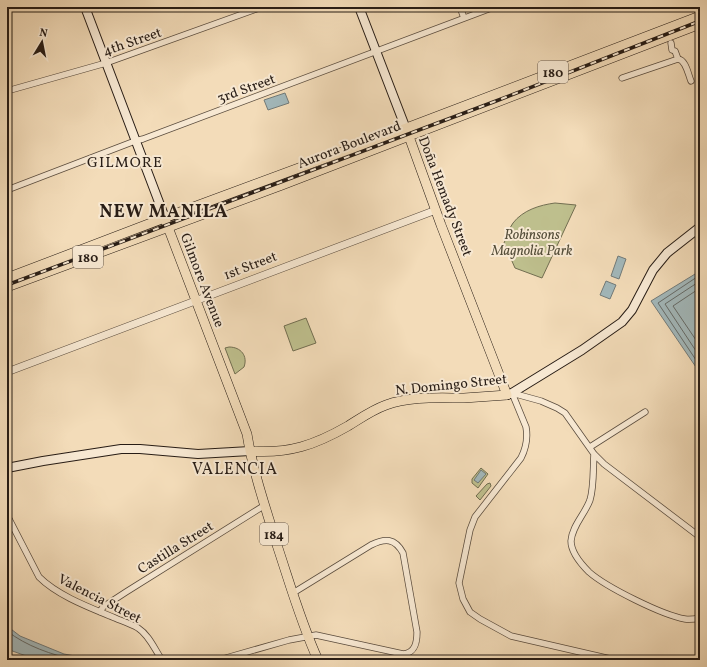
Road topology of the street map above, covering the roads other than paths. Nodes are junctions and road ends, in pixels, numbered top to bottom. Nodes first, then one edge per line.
1 (85, 7) edge
2 (262, 7) edge
3 (359, 7) edge
4 (460, 7) edge
5 (494, 7) edge
6 (700, 16) edge
7 (464, 18) junction
8 (700, 24) edge
9 (670, 40) junction
10 (376, 52) junction
11 (678, 59) junction
12 (106, 63) junction
13 (622, 78) dead end
14 (691, 81) dead end
15 (7, 91) edge
16 (407, 132) junction
17 (135, 141) junction
18 (7, 190) edge
19 (436, 210) junction
20 (167, 223) junction
21 (700, 228) edge
22 (7, 278) edge
23 (7, 287) edge
24 (196, 300) junction
25 (7, 372) edge
26 (510, 394) junction
27 (645, 412) dead end
28 (590, 447) junction
29 (250, 451) junction
30 (594, 454) junction
31 (7, 468) edge
32 (265, 505) junction
33 (7, 515) edge
34 (700, 537) edge
35 (293, 593) junction
36 (100, 612) junction
37 (700, 618) edge
38 (307, 636) junction
39 (162, 660) edge
40 (220, 660) edge
41 (318, 660) edge
42 (615, 660) edge

1 - 12 main road, Gilmore Avenue
2 - 12 street, 4th Street
3 - 10 main road, Doña Hemady Street
4 - 7 street
5 - 7 street, 3rd Street
6 - 16 main road, Aurora Boulevard / 180
7 - 10 street, 3rd Street
8 - 9 main road, Aurora Boulevard / 180
9 - 11 street
9 - 16 main road, Aurora Boulevard / 180
10 - 16 main road, Doña Hemady Street
10 - 17 street, 3rd Street
11 - 13 street
11 - 14 street
12 - 15 street, 4th Street
12 - 17 main road, Gilmore Avenue
16 - 19 main road, Doña Hemady Street
16 - 20 main road, Aurora Boulevard / 180
17 - 18 street, 3rd Street
17 - 20 main road, Gilmore Avenue
19 - 24 street, 1st Street
19 - 26 main road, Doña Hemady Street
20 - 22 main road, Aurora Boulevard / 180
20 - 23 main road, Aurora Boulevard / 180
20 - 24 main road, Gilmore Avenue / 184
21 - 26 main road, N. Domingo Street
24 - 25 street, 1st Street
24 - 29 main road, Gilmore Avenue / 184
26 - 28 street
26 - 29 main road, N. Domingo Street
26 - 42 street
27 - 28 street
28 - 30 street
29 - 31 main road, N. Domingo Street
29 - 32 main road, 184
30 - 34 street
30 - 37 street
32 - 35 main road, 184
32 - 36 street, Castilla Street
33 - 36 street, Valencia Street
35 - 38 main road, 184
35 - 38 street
36 - 39 street, Valencia Street
38 - 40 street
38 - 41 main road, 184

